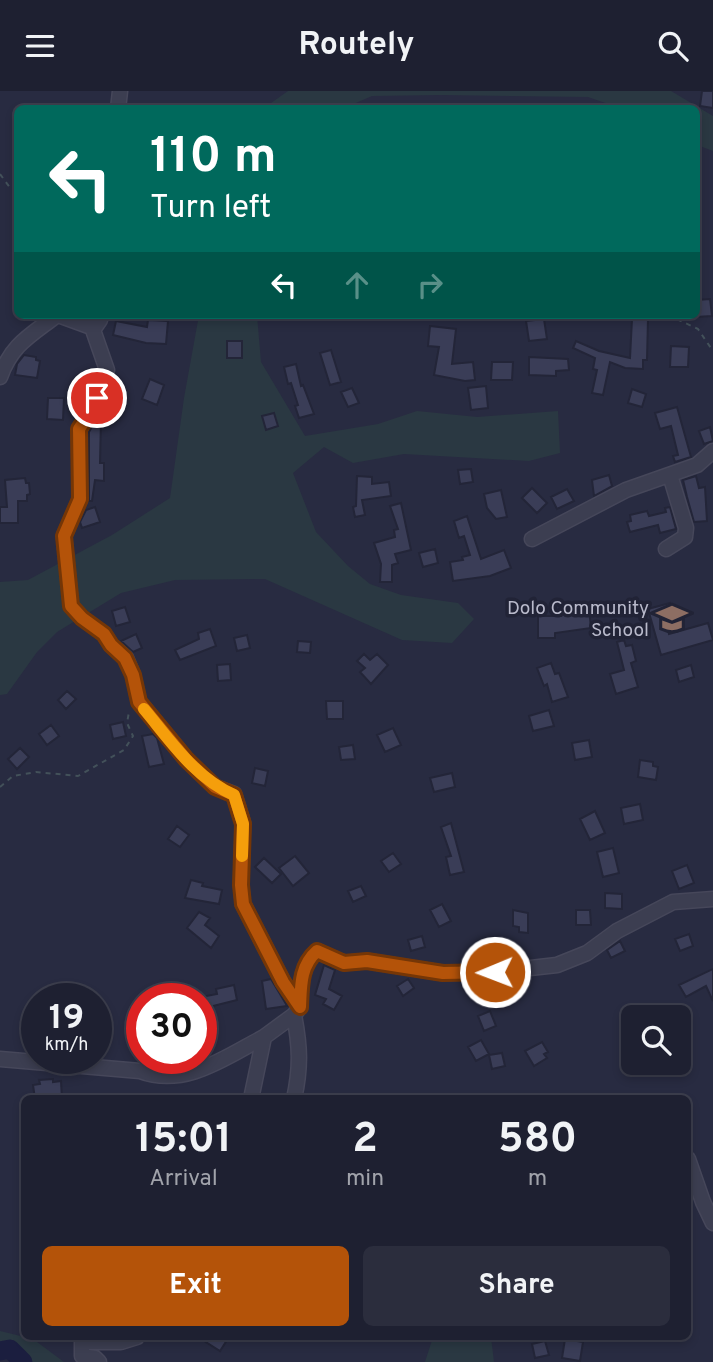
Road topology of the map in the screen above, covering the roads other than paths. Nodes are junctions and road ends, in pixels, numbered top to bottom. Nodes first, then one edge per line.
1 (52, 319) edge
2 (68, 319) edge
3 (99, 319) edge
4 (99, 319) edge
5 (0, 377) edge
6 (713, 451) edge
7 (670, 475) junction
8 (532, 539) dead end
9 (666, 549) dead end
10 (713, 899) edge
11 (297, 1011) junction
12 (264, 1037) junction
13 (0, 1059) edge
14 (252, 1095) edge
15 (296, 1095) edge
16 (691, 1168) edge
17 (713, 1223) edge
18 (127, 1340) edge
19 (99, 1362) edge

1 - 5 street
2 - 3 street
4 - 11 street
6 - 7 street
7 - 8 street
7 - 9 street
10 - 11 street
11 - 12 street
11 - 15 street
12 - 13 street
12 - 14 street
16 - 17 street
18 - 19 street

